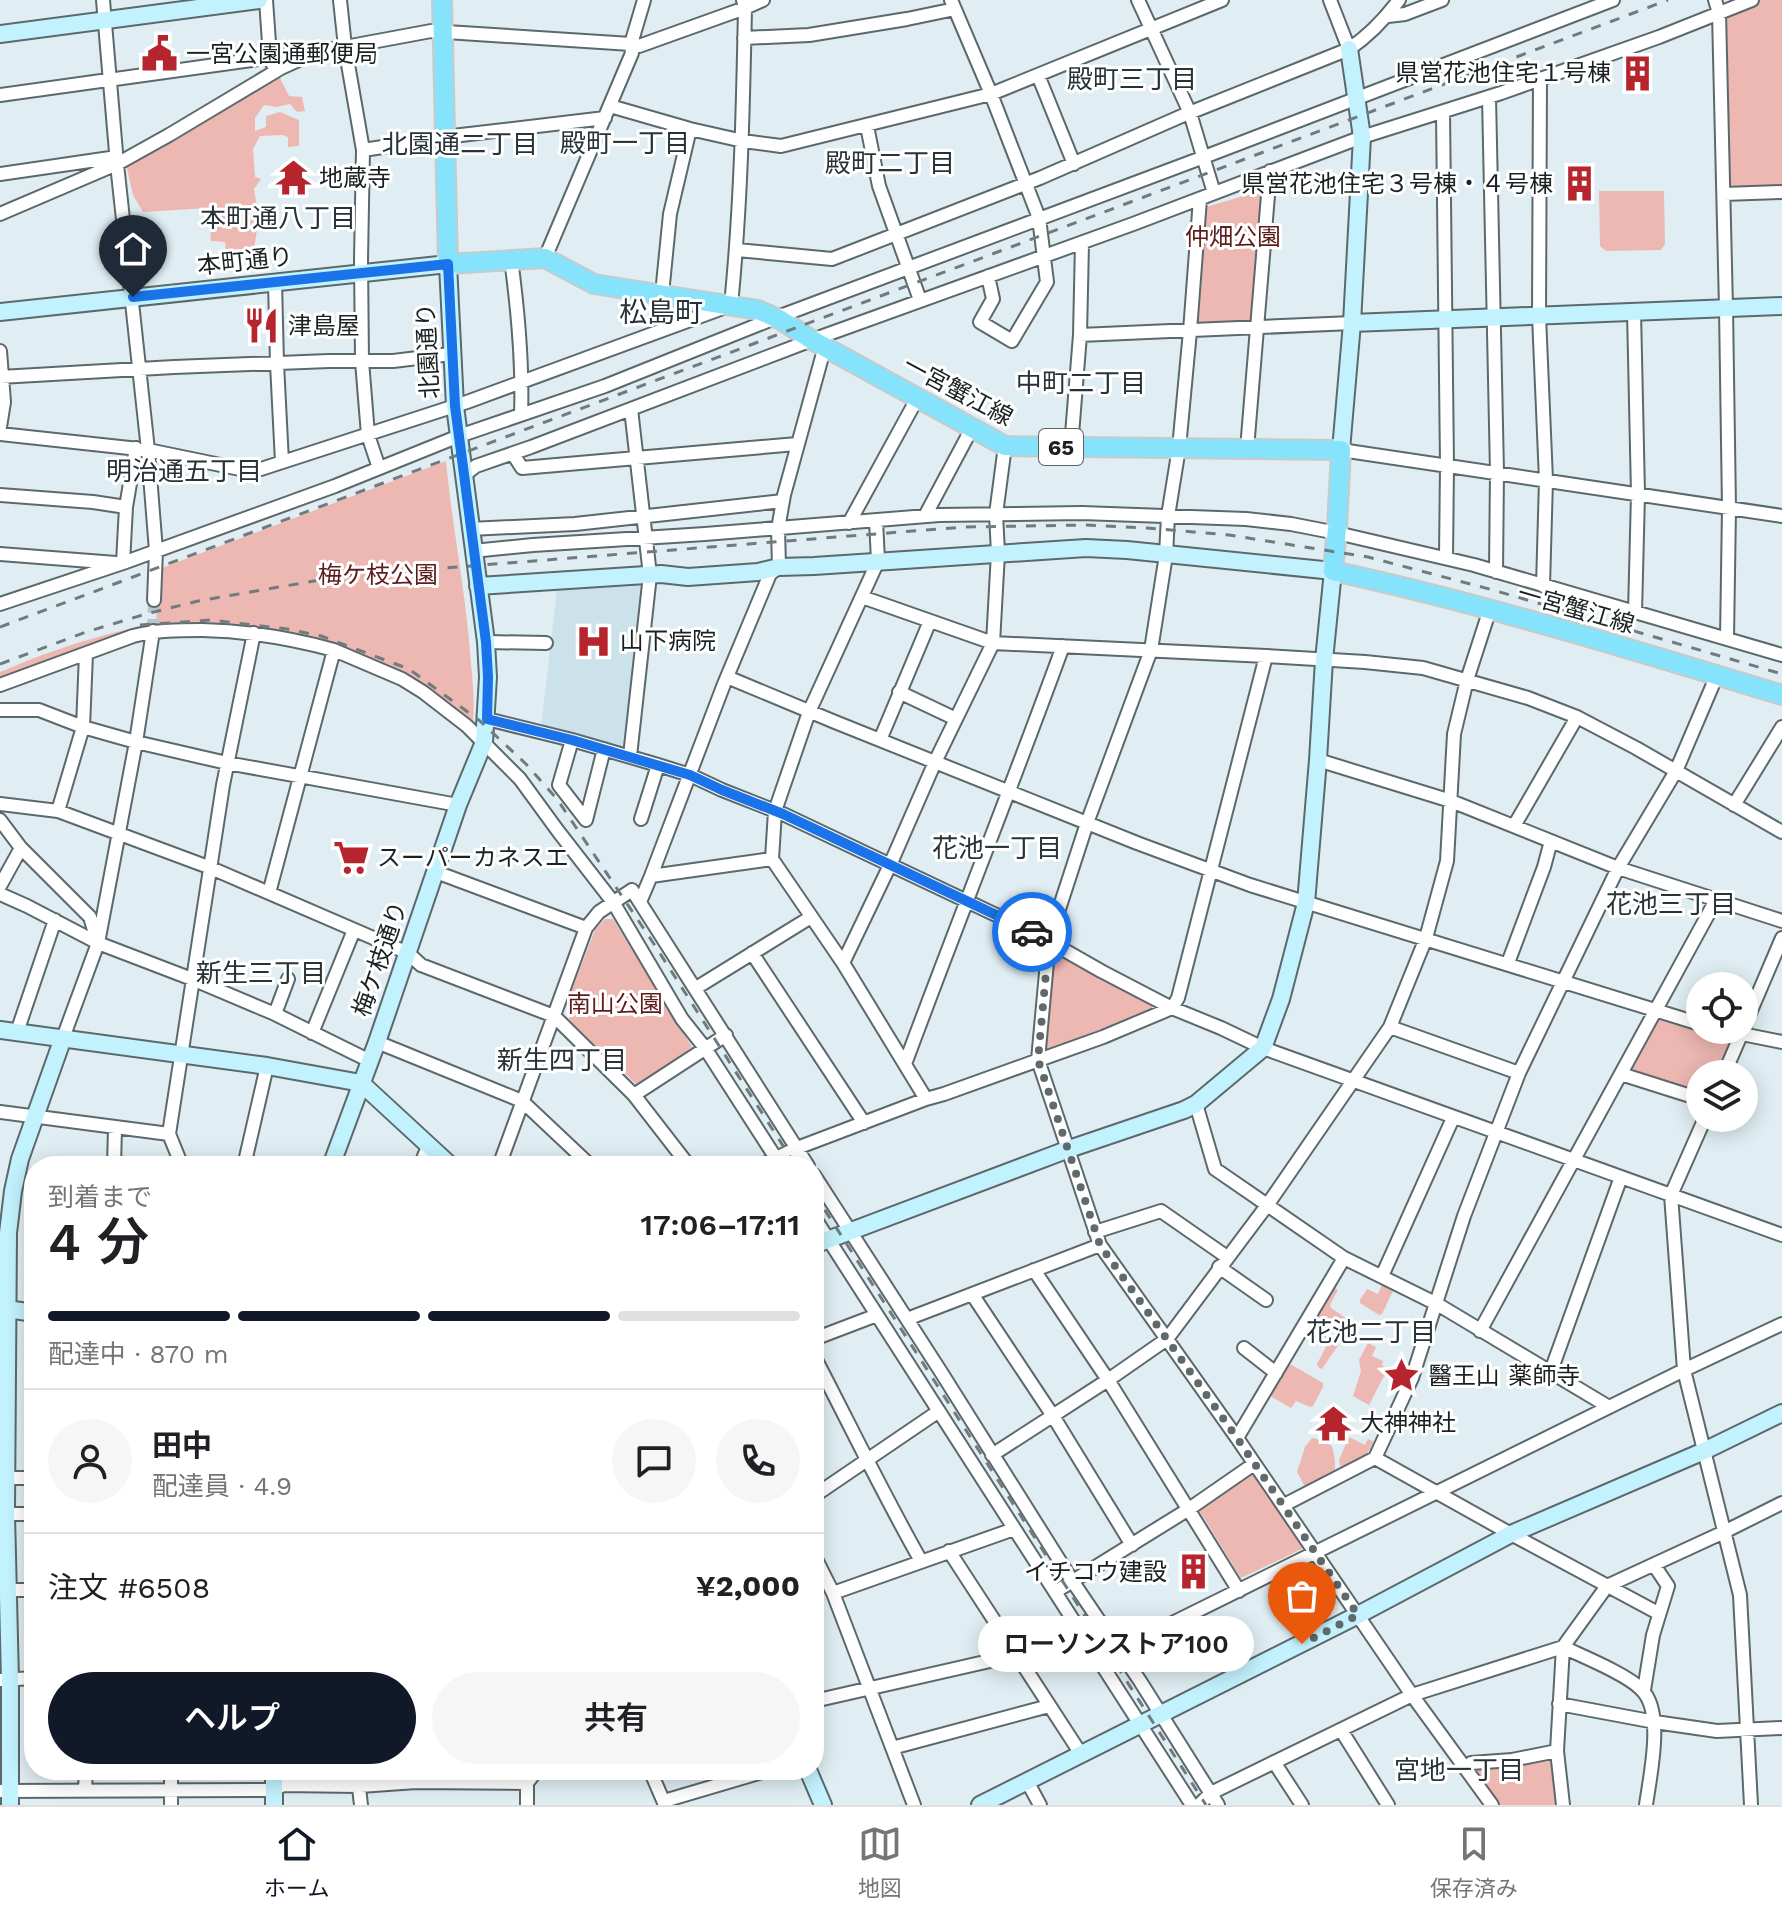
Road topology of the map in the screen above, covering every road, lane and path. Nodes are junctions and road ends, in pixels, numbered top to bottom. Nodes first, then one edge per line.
1 (103, 0) edge
2 (259, 0) edge
3 (266, 0) edge
4 (340, 0) edge
5 (442, 0) edge
6 (644, 0) edge
7 (763, 0) edge
8 (1138, 0) edge
9 (1222, 0) edge
10 (1330, 0) edge
11 (1399, 0) edge
12 (1442, 0) edge
13 (1613, 0) edge
14 (1752, 0) edge
15 (744, 4) edge
16 (953, 4) edge
17 (1717, 6) edge
18 (1388, 16) junction
19 (106, 21) junction
20 (1151, 29) junction
21 (443, 31) junction
22 (0, 34) edge
23 (744, 38) junction
24 (631, 44) junction
25 (345, 47) junction
26 (1349, 49) junction
27 (270, 57) junction
28 (276, 71) junction
29 (1038, 75) junction
30 (110, 79) junction
31 (1540, 79) junction
32 (991, 94) junction
33 (0, 95) edge
34 (1489, 97) junction
35 (1357, 98) junction
36 (608, 112) junction
37 (1443, 112) junction
38 (1190, 113) junction
39 (867, 126) junction
40 (690, 129) junction
41 (1362, 137) junction
42 (445, 138) junction
43 (743, 141) junction
44 (363, 150) junction
45 (1204, 157) junction
46 (117, 160) junction
47 (1074, 164) junction
48 (1270, 171) junction
49 (0, 174) edge
50 (1026, 184) junction
51 (1782, 192) edge
52 (1214, 193) junction
53 (1724, 194) junction
54 (1200, 199) junction
55 (0, 214) edge
56 (1039, 218) junction
57 (895, 234) junction
58 (1082, 243) junction
59 (737, 250) junction
60 (1044, 256) junction
61 (545, 258) junction
62 (511, 259) junction
63 (448, 264) junction
64 (908, 268) junction
65 (361, 272) junction
66 (988, 276) junction
67 (275, 282) junction
68 (662, 294) junction
69 (133, 297) junction
70 (920, 300) junction
71 (731, 305) junction
72 (1782, 306) edge
73 (1726, 308) junction
74 (1634, 311) junction
75 (0, 312) edge
76 (1539, 316) junction
77 (775, 318) junction
78 (1493, 318) junction
79 (1445, 319) junction
80 (1352, 323) junction
81 (1257, 327) junction
82 (1190, 331) junction
83 (1080, 335) junction
84 (818, 343) junction
85 (0, 351) edge
86 (451, 354) junction
87 (362, 361) junction
88 (277, 364) junction
89 (139, 369) junction
90 (1, 377) edge
91 (522, 381) junction
92 (918, 397) junction
93 (455, 406) junction
94 (631, 409) junction
95 (521, 414) junction
96 (0, 427) edge
97 (972, 428) junction
98 (0, 434) edge
99 (368, 435) junction
100 (459, 436) junction
101 (797, 444) junction
102 (1005, 446) junction
103 (1071, 447) junction
104 (1179, 448) junction
105 (142, 449) junction
106 (1247, 449) junction
107 (1341, 450) junction
108 (513, 454) junction
109 (636, 458) junction
110 (282, 462) junction
111 (1447, 465) junction
112 (379, 468) junction
113 (1497, 472) junction
114 (463, 476) junction
115 (1546, 480) junction
116 (1638, 494) junction
117 (0, 495) edge
118 (783, 501) junction
119 (126, 507) junction
120 (1729, 508) junction
121 (996, 514) junction
122 (643, 516) junction
123 (925, 516) junction
124 (1168, 516) junction
125 (1782, 516) edge
126 (876, 520) junction
127 (849, 523) junction
128 (470, 529) junction
129 (778, 529) junction
130 (1337, 533) junction
131 (647, 538) junction
132 (156, 551) junction
133 (473, 551) junction
134 (998, 553) junction
135 (0, 554) edge
136 (1166, 555) junction
137 (1446, 558) junction
138 (878, 561) junction
139 (122, 563) junction
140 (779, 567) junction
141 (1333, 571) junction
142 (1496, 572) junction
143 (650, 575) junction
144 (478, 586) junction
145 (1543, 586) junction
146 (862, 597) junction
147 (154, 600) tunnel mouth
148 (0, 604) edge
149 (1490, 609) junction
150 (1635, 613) junction
151 (930, 621) junction
152 (153, 631) junction
153 (254, 633) junction
154 (1727, 639) junction
155 (486, 642) junction
156 (546, 643) dead end
157 (993, 643) junction
158 (1063, 646) junction
159 (334, 650) junction
160 (1151, 650) junction
161 (86, 654) junction
162 (1782, 655) edge
163 (1266, 656) junction
164 (1324, 660) junction
165 (1717, 675) junction
166 (727, 677) junction
167 (1467, 680) junction
168 (0, 685) edge
169 (899, 692) junction
170 (1782, 695) edge
171 (0, 710) edge
172 (809, 712) junction
173 (1577, 717) junction
174 (487, 719) junction
175 (956, 719) junction
176 (83, 727) junction
177 (1782, 727) edge
178 (572, 740) junction
179 (880, 740) junction
180 (136, 742) junction
181 (484, 742) junction
182 (604, 749) junction
183 (630, 756) junction
184 (1318, 760) junction
185 (935, 762) junction
186 (227, 763) junction
187 (658, 765) junction
188 (1676, 771) junction
189 (690, 775) junction
190 (301, 776) junction
191 (1010, 792) junction
192 (1451, 801) junction
193 (0, 804) edge
194 (458, 805) junction
195 (1734, 805) junction
196 (58, 811) junction
197 (775, 811) junction
198 (641, 819) dead end
199 (0, 820) edge
200 (1087, 823) junction
201 (1514, 826) junction
202 (1782, 832) edge
203 (120, 834) junction
204 (1551, 841) junction
205 (21, 848) junction
206 (772, 859) junction
207 (890, 865) junction
208 (211, 868) junction
209 (1618, 868) junction
210 (1211, 870) junction
211 (436, 872) junction
212 (651, 876) junction
213 (0, 886) edge
214 (269, 893) junction
215 (0, 894) edge
216 (1716, 900) junction
217 (966, 901) junction
218 (613, 902) junction
219 (640, 902) junction
220 (1306, 903) junction
221 (811, 917) junction
222 (55, 920) junction
223 (1782, 921) edge
224 (586, 928) junction
225 (354, 930) junction
226 (1426, 938) junction
227 (1782, 938) edge
228 (1049, 940) junction
229 (98, 943) junction
230 (408, 953) junction
231 (752, 953) junction
232 (843, 963) junction
233 (1508, 963) junction
234 (192, 979) junction
235 (288, 979) dead end
236 (1562, 981) junction
237 (696, 988) junction
238 (1758, 994) edge
239 (1172, 1008) junction
240 (1655, 1010) junction
241 (275, 1014) junction
242 (554, 1016) junction
243 (1686, 1020) edge
244 (1390, 1027) junction
245 (0, 1030) edge
246 (17, 1032) junction
247 (312, 1033) junction
248 (726, 1035) junction
249 (1758, 1035) edge
250 (63, 1038) junction
251 (377, 1042) junction
252 (1782, 1042) edge
253 (705, 1048) junction
254 (1263, 1048) junction
255 (181, 1055) junction
256 (1038, 1060) junction
257 (370, 1061) junction
258 (905, 1064) junction
259 (267, 1066) junction
260 (1519, 1073) junction
261 (1621, 1074) junction
262 (1354, 1082) junction
263 (361, 1083) junction
264 (634, 1095) junction
265 (1686, 1095) edge
266 (926, 1099) junction
267 (522, 1101) junction
268 (1196, 1104) junction
269 (0, 1112) edge
270 (35, 1116) junction
271 (1453, 1118) junction
272 (864, 1123) junction
273 (115, 1128) junction
274 (1699, 1132) edge
275 (1497, 1133) junction
276 (169, 1134) junction
277 (429, 1144) junction
278 (797, 1148) junction
279 (1069, 1149) junction
280 (114, 1156) edge
281 (178, 1156) edge
282 (246, 1156) edge
283 (335, 1156) edge
284 (424, 1156) edge
285 (441, 1156) edge
286 (503, 1156) edge
287 (580, 1156) edge
288 (681, 1156) edge
289 (775, 1156) edge
290 (787, 1156) edge
291 (802, 1156) edge
292 (1573, 1160) junction
293 (1621, 1177) junction
294 (824, 1191) edge
295 (1671, 1195) junction
296 (1268, 1204) junction
297 (850, 1232) junction
298 (1095, 1232) junction
299 (1782, 1235) edge
300 (824, 1241) edge
301 (1100, 1245) junction
302 (824, 1246) edge
303 (1344, 1258) junction
304 (1223, 1262) junction
305 (1034, 1270) junction
306 (1382, 1276) junction
307 (972, 1294) junction
308 (1266, 1300) dead end
309 (1437, 1304) junction
310 (4, 1308) edge
311 (24, 1311) edge
312 (877, 1315) junction
313 (907, 1319) junction
314 (1782, 1324) edge
315 (1480, 1331) junction
316 (824, 1335) edge
317 (1167, 1339) junction
318 (4, 1345) edge
319 (1244, 1348) dead end
320 (1684, 1370) junction
321 (1551, 1371) junction
322 (1276, 1373) junction
323 (824, 1375) edge
324 (1108, 1380) junction
325 (1609, 1407) junction
326 (939, 1411) junction
327 (1782, 1413) edge
328 (1053, 1416) junction
329 (1237, 1438) junction
330 (1704, 1451) junction
331 (992, 1455) junction
332 (867, 1458) junction
333 (1375, 1458) junction
334 (1254, 1464) junction
335 (24, 1482) edge
336 (4, 1489) edge
337 (824, 1489) edge
338 (1437, 1493) junction
339 (1782, 1503) edge
340 (1284, 1505) junction
341 (1189, 1509) junction
342 (6, 1514) junction
343 (24, 1514) edge
344 (1014, 1529) junction
345 (1724, 1532) junction
346 (1511, 1534) junction
347 (1132, 1545) junction
348 (949, 1551) junction
349 (1316, 1552) junction
350 (921, 1561) junction
351 (1654, 1565) junction
352 (824, 1575) edge
353 (1073, 1582) junction
354 (1607, 1586) junction
355 (3, 1590) edge
356 (24, 1590) edge
357 (1239, 1591) junction
358 (1055, 1592) junction
359 (833, 1593) junction
360 (1658, 1613) junction
361 (1358, 1615) junction
362 (1086, 1639) junction
363 (1563, 1647) junction
364 (1118, 1650) junction
365 (1017, 1655) junction
366 (5, 1680) edge
367 (869, 1689) junction
368 (1644, 1690) junction
369 (1412, 1695) junction
370 (824, 1699) edge
371 (1559, 1704) junction
372 (1049, 1706) junction
373 (1161, 1715) junction
374 (1655, 1722) junction
375 (1140, 1725) junction
376 (1782, 1728) edge
377 (1341, 1730) junction
378 (1747, 1730) junction
379 (892, 1748) junction
380 (1557, 1751) junction
381 (1081, 1754) junction
382 (1274, 1762) junction
383 (1467, 1768) junction
384 (86, 1780) edge
385 (359, 1780) edge
386 (394, 1780) edge
387 (511, 1780) edge
388 (529, 1780) edge
389 (655, 1780) edge
390 (737, 1780) edge
391 (812, 1780) edge
392 (1027, 1781) junction
393 (527, 1783) junction
394 (360, 1786) junction
395 (85, 1790) junction
396 (7, 1796) edge
397 (274, 1797) edge
398 (171, 1798) edge
399 (1215, 1799) edge
400 (1489, 1801) edge
401 (665, 1803) edge
402 (361, 1805) edge
403 (527, 1805) edge
404 (823, 1805) edge
405 (914, 1805) edge
406 (980, 1805) edge
407 (1040, 1805) edge
408 (1192, 1805) edge
409 (1199, 1805) edge
410 (1302, 1805) edge
411 (1388, 1805) edge
412 (1473, 1805) edge
413 (1563, 1805) edge
414 (1646, 1805) edge
415 (1751, 1805) edge

1 - 19 street
2 - 19 street
3 - 27 street
4 - 25 street
5 - 21 main road
6 - 24 street
7 - 15 street
8 - 20 street
9 - 20 street
10 - 26 street
11 - 18 street
12 - 18 street
13 - 35 street
14 - 17 street
15 - 23 street
15 - 24 street
16 - 23 street
16 - 32 street
17 - 31 street
17 - 53 street
18 - 26 street
19 - 22 street
19 - 30 street
20 - 29 street
20 - 38 street
21 - 24 street
21 - 25 street
21 - 42 main road
23 - 43 street
24 - 36 street
25 - 27 street
25 - 28 street
25 - 44 street
26 - 35 street
26 - 38 street
27 - 28 street
27 - 30 street
28 - 46 street
29 - 32 street
29 - 47 street
30 - 33 street
30 - 46 street
31 - 34 street
31 - 76 street
32 - 39 street
32 - 50 street
34 - 37 street
34 - 78 street
35 - 41 street
35 - 45 street
36 - 40 street
36 - 42 street
36 - 61 street
37 - 41 street
37 - 79 street
38 - 45 street
38 - 47 street
39 - 43 street
39 - 57 street
40 - 43 street
40 - 68 street
41 - 48 street
41 - 80 street
42 - 44 street
42 - 63 main road
43 - 59 street
44 - 65 street
45 - 52 street
45 - 56 street
46 - 49 street
46 - 55 street
46 - 69 street
47 - 50 street
48 - 52 street
48 - 81 street
50 - 56 street
50 - 57 street
51 - 53 street
52 - 54 street
53 - 73 street
54 - 58 street
54 - 82 street
56 - 60 street
56 - 64 street
57 - 59 street
57 - 64 street
58 - 60 street
58 - 83 street
59 - 71 street
60 - 66 street
60 - 66 street
61 - 62 main road, 一宮蟹江線 / 65
61 - 68 main road, 一宮蟹江線 / 65
62 - 63 main road, 一宮蟹江線 / 65
62 - 91 street
63 - 65 street, 本町通り
63 - 86 street, 北園通り
64 - 70 street
64 - 77 street
65 - 67 street, 本町通り
65 - 87 street
66 - 70 street
67 - 69 street, 本町通り
67 - 88 street
68 - 71 main road, 一宮蟹江線 / 65
69 - 75 street, 本町通り
69 - 89 street
70 - 84 street
71 - 77 main road, 一宮蟹江線 / 65
71 - 91 street
72 - 73 street
73 - 74 street
73 - 120 street
74 - 76 street
74 - 116 street
76 - 78 street
76 - 115 street
77 - 84 main road, 一宮蟹江線 / 65
77 - 95 street
78 - 79 street
78 - 113 street
79 - 80 street
79 - 111 street
80 - 81 street
80 - 107 street
81 - 82 street
81 - 106 street
82 - 83 street
82 - 104 street
83 - 103 street
84 - 92 main road, 一宮蟹江線 / 65
84 - 94 street
84 - 101 street
85 - 90 street
86 - 87 street
86 - 93 street, 北園通り
87 - 88 street
87 - 99 street
88 - 89 street
88 - 110 street
89 - 90 street
89 - 105 street
90 - 96 street
91 - 93 street
91 - 95 street
92 - 97 main road, 一宮蟹江線 / 65
92 - 127 street
93 - 99 street
93 - 100 street, 北園通り
94 - 108 street
94 - 109 street
95 - 100 street
97 - 102 main road, 一宮蟹江線 / 65
97 - 123 street
98 - 105 street
99 - 110 street
99 - 112 street
100 - 112 street
100 - 114 street, 梅ケ枝通り
101 - 109 street
101 - 118 street
102 - 103 main road, 一宮蟹江線 / 65
102 - 121 street
103 - 104 main road, 一宮蟹江線 / 65
104 - 106 main road, 一宮蟹江線 / 65
104 - 124 street
105 - 110 street
105 - 119 street
105 - 132 street
106 - 107 main road, 一宮蟹江線 / 65
107 - 111 street
107 - 130 main road
108 - 109 street
108 - 114 street
109 - 122 street
111 - 113 street
111 - 137 street
112 - 132 street
113 - 115 street
113 - 142 street
114 - 128 street, 梅ケ枝通り
115 - 116 street
115 - 145 street
116 - 120 street
116 - 150 street
117 - 119 street
118 - 122 street
118 - 129 street
119 - 139 street
120 - 125 street
120 - 154 street
121 - 123 street
121 - 124 street
121 - 134 street
122 - 128 street
122 - 131 street
123 - 126 street
124 - 130 street
124 - 136 street
126 - 127 street
126 - 138 street
127 - 129 street
128 - 133 street, 梅ケ枝通り
129 - 131 street
129 - 140 street
130 - 137 street
130 - 141 main road
131 - 133 street
131 - 143 street
132 - 139 street
132 - 147 street
133 - 144 street, 梅ケ枝通り
134 - 136 street
134 - 138 street
134 - 157 street
135 - 139 street
136 - 141 street
136 - 160 street
137 - 142 street
138 - 140 street
138 - 146 street
139 - 148 street
140 - 143 street
140 - 166 street
141 - 149 main road, 一宮蟹江線
141 - 164 street
142 - 145 street
143 - 144 street
143 - 183 street
144 - 155 street, 梅ケ枝通り
145 - 150 street
146 - 151 street
146 - 172 street
149 - 165 main road, 一宮蟹江線
149 - 167 street
150 - 154 street
151 - 157 street
151 - 169 street
152 - 153 street
152 - 161 street
152 - 180 street
153 - 159 street
153 - 186 street
154 - 162 street
155 - 156 street
155 - 174 street, 梅ケ枝通り
157 - 158 street
157 - 175 street
158 - 160 street
158 - 191 street
159 - 181 street
159 - 190 street
160 - 163 street
160 - 200 street
161 - 168 street
161 - 176 street
163 - 164 street
163 - 210 street
164 - 167 street
164 - 184 street
165 - 170 main road, 一宮蟹江線
165 - 188 street
166 - 172 street
166 - 189 street
167 - 173 street
167 - 192 street
169 - 175 street
169 - 179 street
171 - 176 street
172 - 179 street
172 - 197 street
173 - 188 street
173 - 201 street
174 - 178 street
174 - 181 street, 梅ケ枝通り
175 - 185 street
176 - 180 street
176 - 196 street
177 - 195 street
178 - 182 street
178 - 182 street
179 - 185 street
180 - 186 street
180 - 203 street
181 - 194 street, 梅ケ枝通り
181 - 218 street
182 - 183 street
183 - 187 street
184 - 192 street
184 - 220 street
185 - 191 street
185 - 207 street
186 - 190 street
186 - 208 street
187 - 189 street
187 - 198 street
188 - 195 street
188 - 209 street
189 - 197 street
189 - 212 street
190 - 194 street
190 - 214 street
191 - 200 street
191 - 217 street
192 - 201 street
192 - 226 street
193 - 196 street
194 - 211 street, 梅ケ枝通り
195 - 202 street
196 - 203 street
197 - 206 street
197 - 207 street
199 - 205 street
200 - 210 street
200 - 228 street
201 - 204 street
203 - 208 street
203 - 229 street
204 - 209 street
204 - 233 street
205 - 213 street
205 - 229 street
206 - 212 street
206 - 221 street
207 - 217 street
207 - 232 street
208 - 214 street
208 - 234 street
209 - 216 street
209 - 236 street
210 - 220 street
210 - 239 street
211 - 224 street
211 - 230 street, 梅ケ枝通り
212 - 219 street
214 - 225 street
215 - 222 street
216 - 223 street
216 - 240 street
217 - 228 street
217 - 258 street
218 - 219 street
218 - 224 street
218 - 253 street
219 - 237 street
220 - 226 street
220 - 254 street
221 - 231 street
221 - 232 street
222 - 229 street
222 - 246 street
224 - 242 street
225 - 230 street
225 - 247 street
226 - 233 street
226 - 244 street
227 - 238 street
228 - 239 street
228 - 256 street
229 - 234 street
229 - 250 street
230 - 242 street
230 - 251 street, 梅ケ枝通り
231 - 237 street
231 - 272 street
232 - 258 street
233 - 236 street
234 - 241 street
234 - 255 street
235 - 241 street
236 - 240 street
236 - 260 street
237 - 248 street
239 - 254 street
239 - 256 street
240 - 243 street
240 - 261 street
241 - 247 street
242 - 264 street
242 - 267 street
244 - 260 street
244 - 262 street
245 - 246 street
246 - 250 street
247 - 257 street
248 - 253 street
248 - 278 street
249 - 252 street
250 - 255 street
250 - 270 street
251 - 257 street, 梅ケ枝通り
251 - 267 street
253 - 264 street
253 - 289 street
254 - 262 street
254 - 268 street
255 - 259 street
255 - 276 street
256 - 266 street
256 - 279 street
257 - 263 street, 梅ケ枝通り
258 - 266 street
259 - 263 street
259 - 282 street
260 - 275 street
261 - 265 street
261 - 292 street
262 - 271 street
262 - 296 street
263 - 277 street
263 - 283 street, 梅ケ枝通り
264 - 288 street
266 - 272 street
267 - 286 street
267 - 287 street
268 - 279 street
268 - 296 street
269 - 270 street
270 - 273 street
270 - 310 street
271 - 275 street
271 - 306 street
272 - 278 street
273 - 276 street
273 - 280 street
274 - 295 street
275 - 292 street
275 - 309 street
276 - 281 street
277 - 284 street
277 - 285 street
278 - 290 street
278 - 291 street
279 - 297 street
279 - 298 street
292 - 293 street
292 - 315 street
293 - 295 street
293 - 321 street
294 - 297 street
295 - 299 street
295 - 320 street
296 - 303 street
296 - 304 street
297 - 300 street
297 - 313 street
298 - 301 street
298 - 304 street
301 - 305 street
301 - 317 street
302 - 312 street
303 - 306 street
303 - 322 street
304 - 308 street
304 - 317 street
305 - 307 street
305 - 324 street
306 - 309 street
307 - 313 street
307 - 328 street
309 - 315 street
309 - 333 street
310 - 311 street
310 - 318 street
312 - 316 street
312 - 326 street
313 - 331 street
314 - 320 street
315 - 321 street
317 - 324 street
317 - 329 street
318 - 336 street
319 - 322 street
320 - 325 street
320 - 330 street
321 - 325 street
322 - 329 street
323 - 332 street
324 - 328 street
324 - 341 street
325 - 338 street
326 - 332 street
326 - 344 street
327 - 330 street
328 - 331 street
328 - 347 street
329 - 334 street
330 - 345 street
330 - 346 street
331 - 353 street
332 - 337 street
332 - 350 street
333 - 338 street
333 - 340 street
334 - 340 street
334 - 341 street
335 - 336 street
336 - 342 street
338 - 346 street
338 - 349 street
339 - 345 street
340 - 349 street
341 - 347 street
341 - 357 street
342 - 343 street
342 - 355 street
344 - 348 street
344 - 358 street
345 - 351 street
345 - 378 street
346 - 354 street
346 - 361 street
347 - 353 street
348 - 350 street
348 - 365 street
349 - 357 street
349 - 361 street
350 - 359 street
351 - 354 street
351 - 360 street
352 - 359 street
353 - 358 street
353 - 364 street
354 - 360 street
354 - 363 street
355 - 356 street
355 - 366 street
357 - 364 street
358 - 362 street
359 - 367 street
360 - 368 street
361 - 369 street
361 - 373 street
362 - 365 street
362 - 375 street
363 - 368 street
363 - 369 street
363 - 371 street
364 - 373 street
365 - 367 street
365 - 372 street
366 - 396 street
367 - 370 street
367 - 379 street
368 - 374 street
369 - 377 street
369 - 383 street
371 - 374 street
371 - 380 street
372 - 379 street
372 - 381 street
373 - 375 street
373 - 399 street
374 - 378 street
374 - 414 street
375 - 381 street
375 - 408 street
376 - 378 street
377 - 382 street
377 - 411 street
378 - 415 street
379 - 405 street
380 - 383 street
380 - 413 street
381 - 392 street
382 - 399 street
382 - 410 street
383 - 400 street
384 - 395 street
385 - 394 street
386 - 394 street
387 - 393 street
388 - 393 street
389 - 401 street
390 - 401 street
391 - 404 street
392 - 406 street
392 - 407 street
393 - 403 street
394 - 397 street
394 - 402 street
395 - 396 street
395 - 398 street
397 - 398 street
399 - 409 street
400 - 412 street

